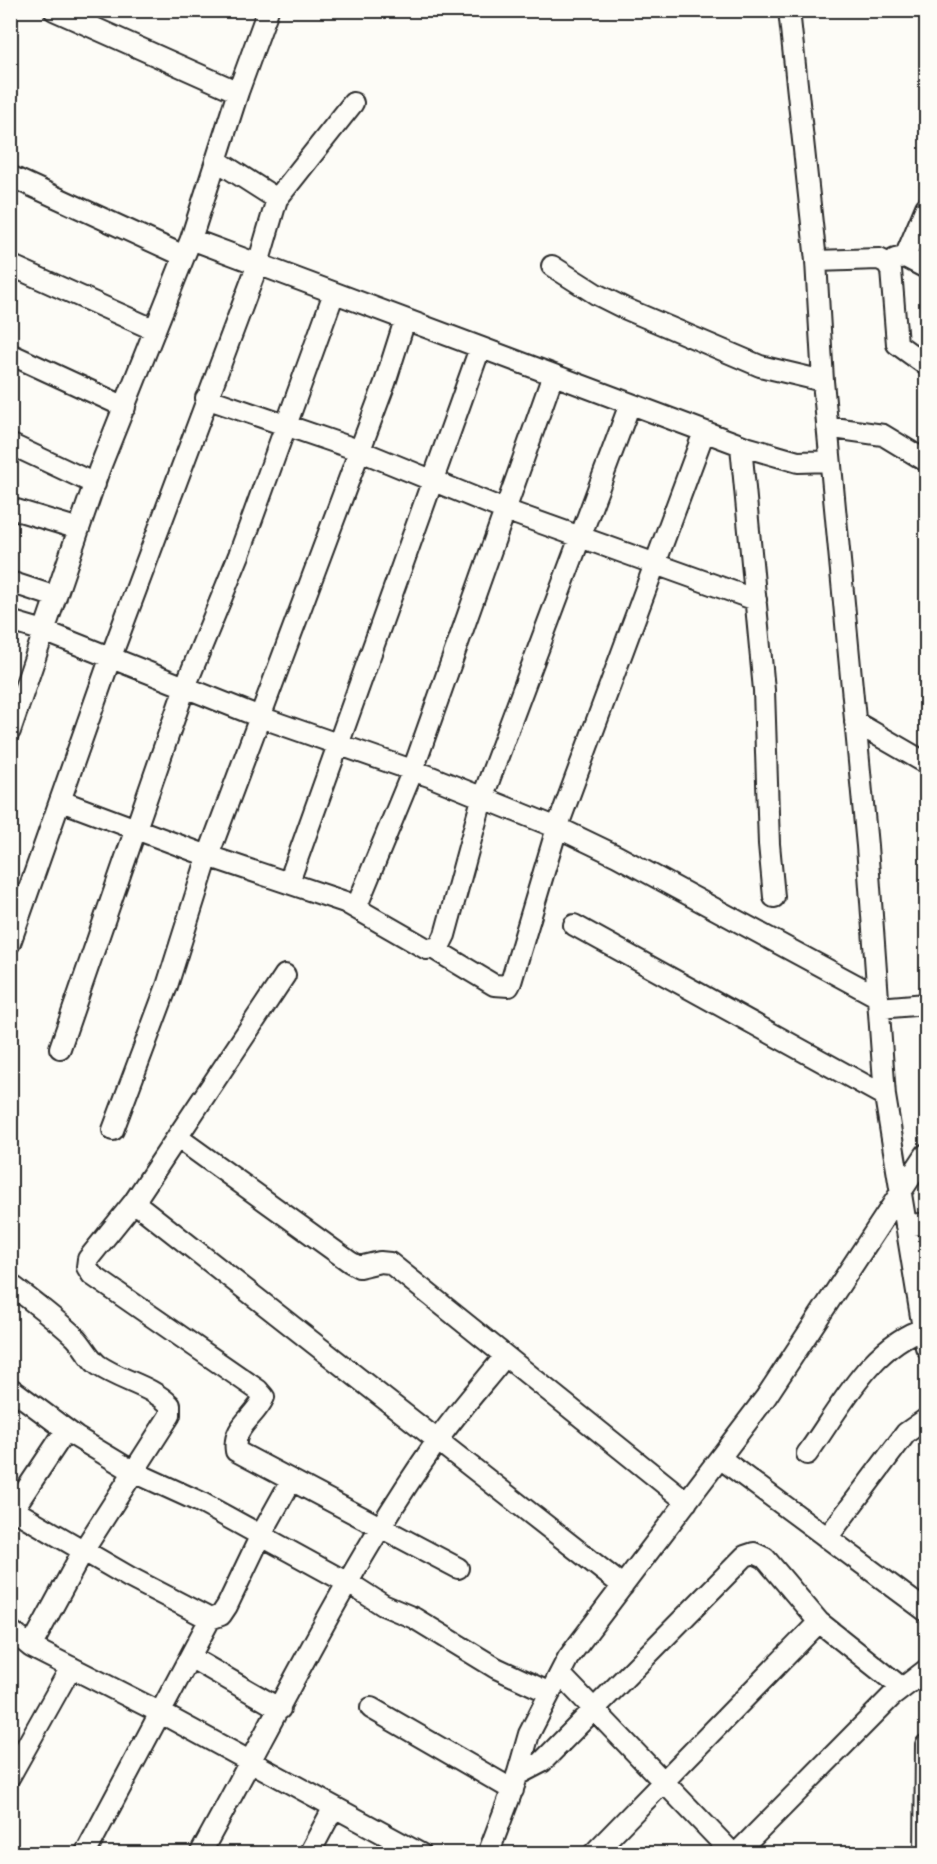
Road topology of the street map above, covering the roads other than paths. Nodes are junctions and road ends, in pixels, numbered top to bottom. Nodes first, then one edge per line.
1 (54, 10) edge
2 (789, 10) edge
3 (260, 13) edge
4 (238, 92) junction
5 (353, 103) dead end
6 (216, 160) junction
7 (10, 176) edge
8 (277, 199) junction
9 (927, 207) edge
10 (188, 248) junction
11 (896, 260) junction
12 (816, 261) junction
13 (258, 264) junction
14 (10, 265) edge
15 (552, 266) dead end
16 (927, 268) edge
17 (334, 293) junction
18 (405, 320) junction
19 (155, 330) junction
20 (480, 348) junction
21 (10, 354) edge
22 (927, 365) edge
23 (553, 375) junction
24 (823, 381) junction
25 (206, 398) junction
26 (630, 404) junction
27 (124, 406) junction
28 (285, 427) junction
29 (827, 427) junction
30 (704, 432) junction
31 (10, 444) edge
32 (741, 446) junction
33 (358, 450) junction
34 (830, 461) junction
35 (927, 461) edge
36 (432, 481) junction
37 (95, 484) junction
38 (10, 508) edge
39 (504, 510) junction
40 (79, 529) junction
41 (581, 537) junction
42 (656, 563) junction
43 (10, 582) edge
44 (56, 597) junction
45 (756, 600) junction
46 (10, 621) edge
47 (44, 631) junction
48 (110, 659) junction
49 (185, 687) junction
50 (14, 706) edge
51 (260, 717) junction
52 (855, 722) junction
53 (10, 731) edge
54 (338, 742) junction
55 (927, 763) edge
56 (413, 770) junction
57 (482, 799) junction
58 (61, 801) junction
59 (135, 827) junction
60 (557, 828) junction
61 (208, 856) junction
62 (289, 882) junction
63 (774, 897) dead end
64 (356, 908) junction
65 (574, 925) dead end
66 (10, 943) edge
67 (434, 949) junction
68 (285, 975) dead end
69 (879, 1003) junction
70 (927, 1004) edge
71 (60, 1048) dead end
72 (885, 1096) junction
73 (113, 1130) dead end
74 (177, 1137) junction
75 (927, 1154) edge
76 (900, 1192) junction
77 (134, 1202) junction
78 (927, 1223) edge
79 (906, 1226) junction
80 (10, 1284) edge
81 (926, 1335) edge
82 (505, 1356) junction
83 (10, 1388) edge
84 (927, 1419) edge
85 (66, 1430) junction
86 (438, 1440) junction
87 (807, 1454) dead end
88 (720, 1458) junction
89 (134, 1472) junction
90 (291, 1481) junction
91 (687, 1502) junction
92 (12, 1511) edge
93 (382, 1528) junction
94 (261, 1535) junction
95 (827, 1538) junction
96 (83, 1551) junction
97 (458, 1568) dead end
98 (348, 1583) junction
99 (623, 1586) junction
100 (927, 1611) edge
101 (210, 1619) junction
102 (819, 1622) junction
103 (10, 1630) edge
104 (31, 1647) junction
105 (190, 1657) junction
106 (71, 1667) junction
107 (927, 1670) edge
108 (561, 1675) junction
109 (902, 1688) junction
110 (550, 1693) junction
111 (371, 1708) dead end
112 (279, 1709) junction
113 (594, 1709) junction
114 (161, 1713) junction
115 (927, 1745) edge
116 (251, 1761) junction
117 (10, 1776) edge
118 (662, 1780) junction
119 (515, 1782) junction
120 (334, 1806) junction
121 (85, 1854) edge
122 (200, 1854) edge
123 (309, 1854) edge
124 (421, 1854) edge
125 (488, 1854) edge
126 (593, 1854) edge
127 (734, 1854) edge
128 (925, 1854) edge

1 - 4 street
2 - 12 street
3 - 4 street
4 - 6 street
5 - 8 street
6 - 8 street
6 - 10 street
7 - 10 street
8 - 13 street
9 - 11 street
10 - 13 street
10 - 19 street
11 - 12 street
11 - 16 street
11 - 22 street
12 - 24 street
13 - 17 street
13 - 25 street
14 - 19 street
15 - 24 street
17 - 18 street
17 - 28 street
18 - 20 street
18 - 33 street
19 - 27 street
20 - 23 street
20 - 36 street
21 - 27 street
23 - 26 street
23 - 39 street
24 - 29 street
25 - 28 street
25 - 48 street
26 - 30 street
26 - 41 street
27 - 37 street
28 - 33 street
28 - 49 street
29 - 34 street
29 - 35 street
30 - 32 street
30 - 42 street
31 - 37 street
32 - 34 street
32 - 45 street
33 - 36 street
33 - 51 street
34 - 52 street
36 - 39 street
36 - 54 street
37 - 40 street
38 - 40 street
39 - 41 street
39 - 56 street
40 - 44 street
41 - 42 street
41 - 57 street
42 - 45 street
42 - 60 street
43 - 44 street
44 - 47 street
45 - 63 street
46 - 47 street
47 - 48 street
47 - 50 street
48 - 49 street
48 - 58 street
49 - 51 street
49 - 59 street
50 - 53 street
51 - 54 street
51 - 61 street
52 - 55 street
52 - 69 street
54 - 56 street
54 - 62 street
56 - 57 street
56 - 64 street
57 - 60 street
57 - 67 street
58 - 59 street
58 - 66 street
59 - 61 street
59 - 71 street
60 - 67 street
60 - 69 street
61 - 62 street
61 - 73 street
62 - 64 street
64 - 67 street
65 - 72 street
68 - 74 street
69 - 70 street
69 - 72 street
72 - 76 street
74 - 77 street
74 - 82 street
75 - 76 street
76 - 79 street
76 - 88 street
77 - 86 street
77 - 90 street
78 - 79 street
79 - 81 street
80 - 89 street
81 - 87 street
82 - 86 street
82 - 91 street
83 - 85 street
84 - 95 street
85 - 89 street
85 - 92 street
86 - 93 street
86 - 99 street
88 - 91 street
88 - 95 street
89 - 94 street
89 - 96 street
90 - 93 street
90 - 94 street
91 - 99 street
92 - 96 street
93 - 97 street
93 - 98 street
94 - 98 street
94 - 101 street
95 - 100 street
96 - 101 street
96 - 104 street
98 - 110 street
98 - 112 street
99 - 108 street
101 - 105 street
102 - 109 street
102 - 113 street
102 - 118 street
103 - 104 street
104 - 106 street
105 - 112 street
105 - 114 street
106 - 114 street
106 - 117 street
107 - 109 street
108 - 110 street
108 - 113 street
109 - 127 street
110 - 119 street
111 - 119 street
112 - 116 street
113 - 118 street
113 - 119 street
114 - 116 street
114 - 121 street
115 - 128 street
116 - 120 street
116 - 122 street
118 - 126 street
118 - 127 street
119 - 125 street
120 - 123 street
120 - 124 street

